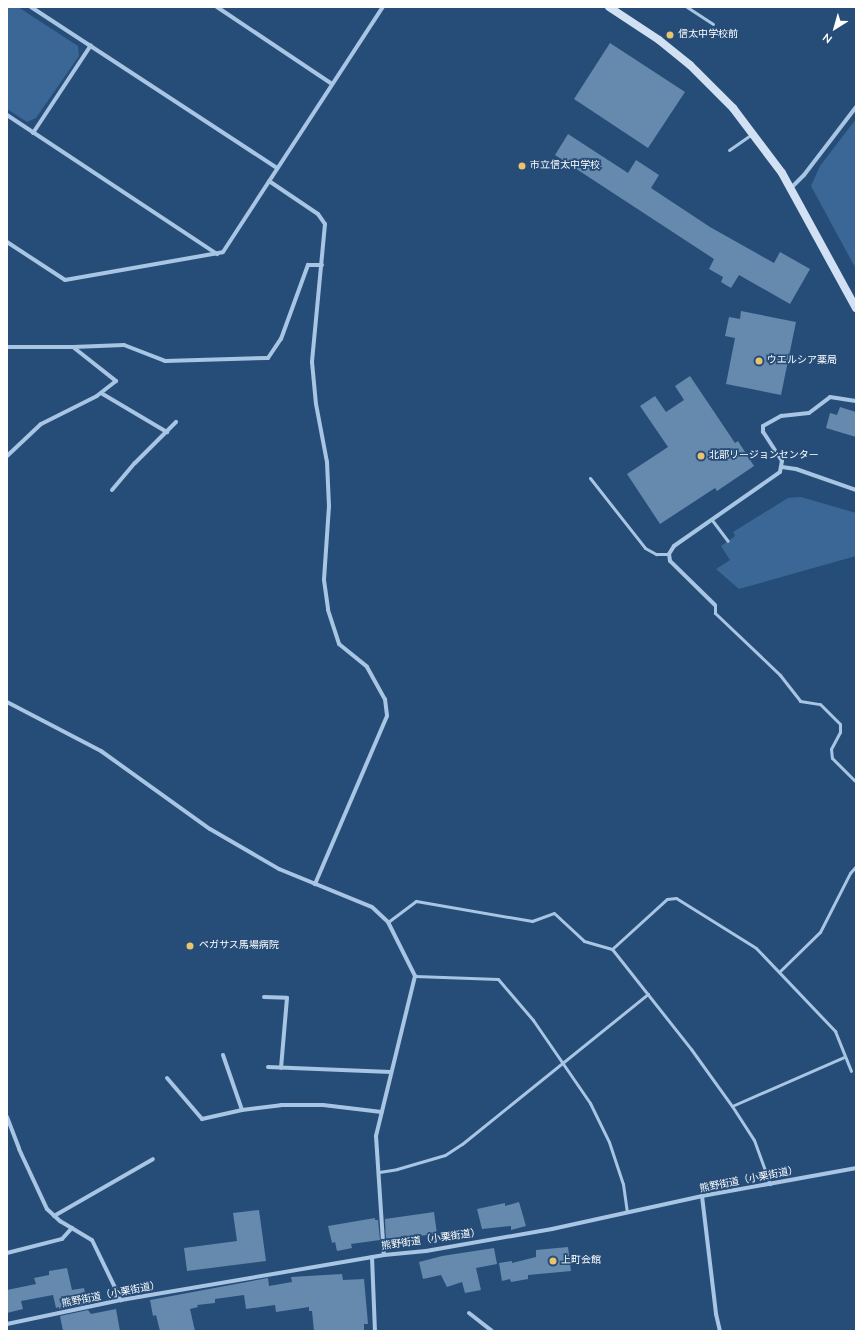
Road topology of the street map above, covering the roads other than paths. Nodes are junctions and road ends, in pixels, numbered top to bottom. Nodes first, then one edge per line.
1 (31, 7) edge
2 (217, 7) edge
3 (383, 7) edge
4 (609, 7) edge
5 (687, 7) edge
6 (713, 24) dead end
7 (91, 45) junction
8 (332, 84) junction
9 (856, 107) edge
10 (7, 115) edge
11 (753, 132) junction
12 (33, 133) junction
13 (729, 150) dead end
14 (277, 168) junction
15 (269, 181) junction
16 (791, 188) junction
17 (7, 242) edge
18 (218, 254) junction
19 (322, 264) junction
20 (856, 308) edge
21 (7, 347) edge
22 (73, 348) junction
23 (101, 393) junction
24 (856, 401) edge
25 (176, 422) dead end
26 (167, 432) junction
27 (7, 456) edge
28 (782, 467) junction
29 (590, 478) dead end
30 (112, 490) dead end
31 (856, 490) edge
32 (712, 520) junction
33 (728, 541) dead end
34 (669, 554) junction
35 (715, 606) joint
36 (7, 702) edge
37 (856, 782) edge
38 (856, 866) edge
39 (315, 884) junction
40 (388, 922) junction
41 (612, 949) junction
42 (779, 972) junction
43 (416, 976) junction
44 (648, 994) junction
45 (264, 997) dead end
46 (223, 1055) dead end
47 (844, 1057) junction
48 (563, 1062) junction
49 (268, 1067) dead end
50 (281, 1068) junction
51 (851, 1071) dead end
52 (391, 1072) junction
53 (167, 1078) dead end
54 (732, 1106) junction
55 (242, 1110) junction
56 (382, 1112) junction
57 (7, 1117) edge
58 (153, 1159) dead end
59 (856, 1168) edge
60 (379, 1172) junction
61 (770, 1184) junction
62 (702, 1196) junction
63 (627, 1212) junction
64 (54, 1216) junction
65 (72, 1228) junction
66 (7, 1253) edge
67 (384, 1255) junction
68 (372, 1257) junction
69 (121, 1300) junction
70 (469, 1313) dead end
71 (7, 1324) edge
72 (375, 1331) edge
73 (492, 1331) edge
74 (720, 1331) edge

1 - 7 street
2 - 8 street
3 - 8 street
4 - 11 street
5 - 6 lane
7 - 12 street
7 - 14 street
8 - 14 street
9 - 16 street
10 - 12 street
11 - 13 lane
11 - 16 street
12 - 18 street
14 - 15 street
15 - 18 street
15 - 19 street
16 - 20 street
17 - 18 street
19 - 22 street
19 - 39 street
21 - 22 street
22 - 23 street
23 - 26 street
23 - 27 street
24 - 28 street
25 - 26 street
26 - 30 street
28 - 31 street
28 - 32 street
29 - 34 lane
32 - 33 lane
32 - 34 street
34 - 35 street
35 - 37 lane
36 - 39 street
38 - 42 lane
39 - 40 street
40 - 41 lane
40 - 43 street
41 - 42 lane
41 - 44 lane
42 - 47 lane
43 - 48 lane
43 - 52 street
44 - 48 lane
44 - 54 lane
45 - 50 street
46 - 55 street
47 - 51 lane
47 - 54 lane
48 - 60 lane
48 - 63 lane
49 - 50 street
50 - 52 street
52 - 56 street
53 - 55 street
54 - 61 lane
55 - 56 street
56 - 60 street
57 - 64 street
58 - 64 street
59 - 61 street, 熊野街道（小栗街道）
60 - 67 street
61 - 62 street, 熊野街道（小栗街道）
62 - 63 street, 熊野街道（小栗街道）
62 - 74 street
63 - 67 street, 熊野街道（小栗街道）
64 - 65 street
65 - 66 street
65 - 69 street
67 - 68 street, 熊野街道（小栗街道）
68 - 69 street, 熊野街道（小栗街道）
68 - 72 street
69 - 71 street, 熊野街道（小栗街道）
70 - 73 street

